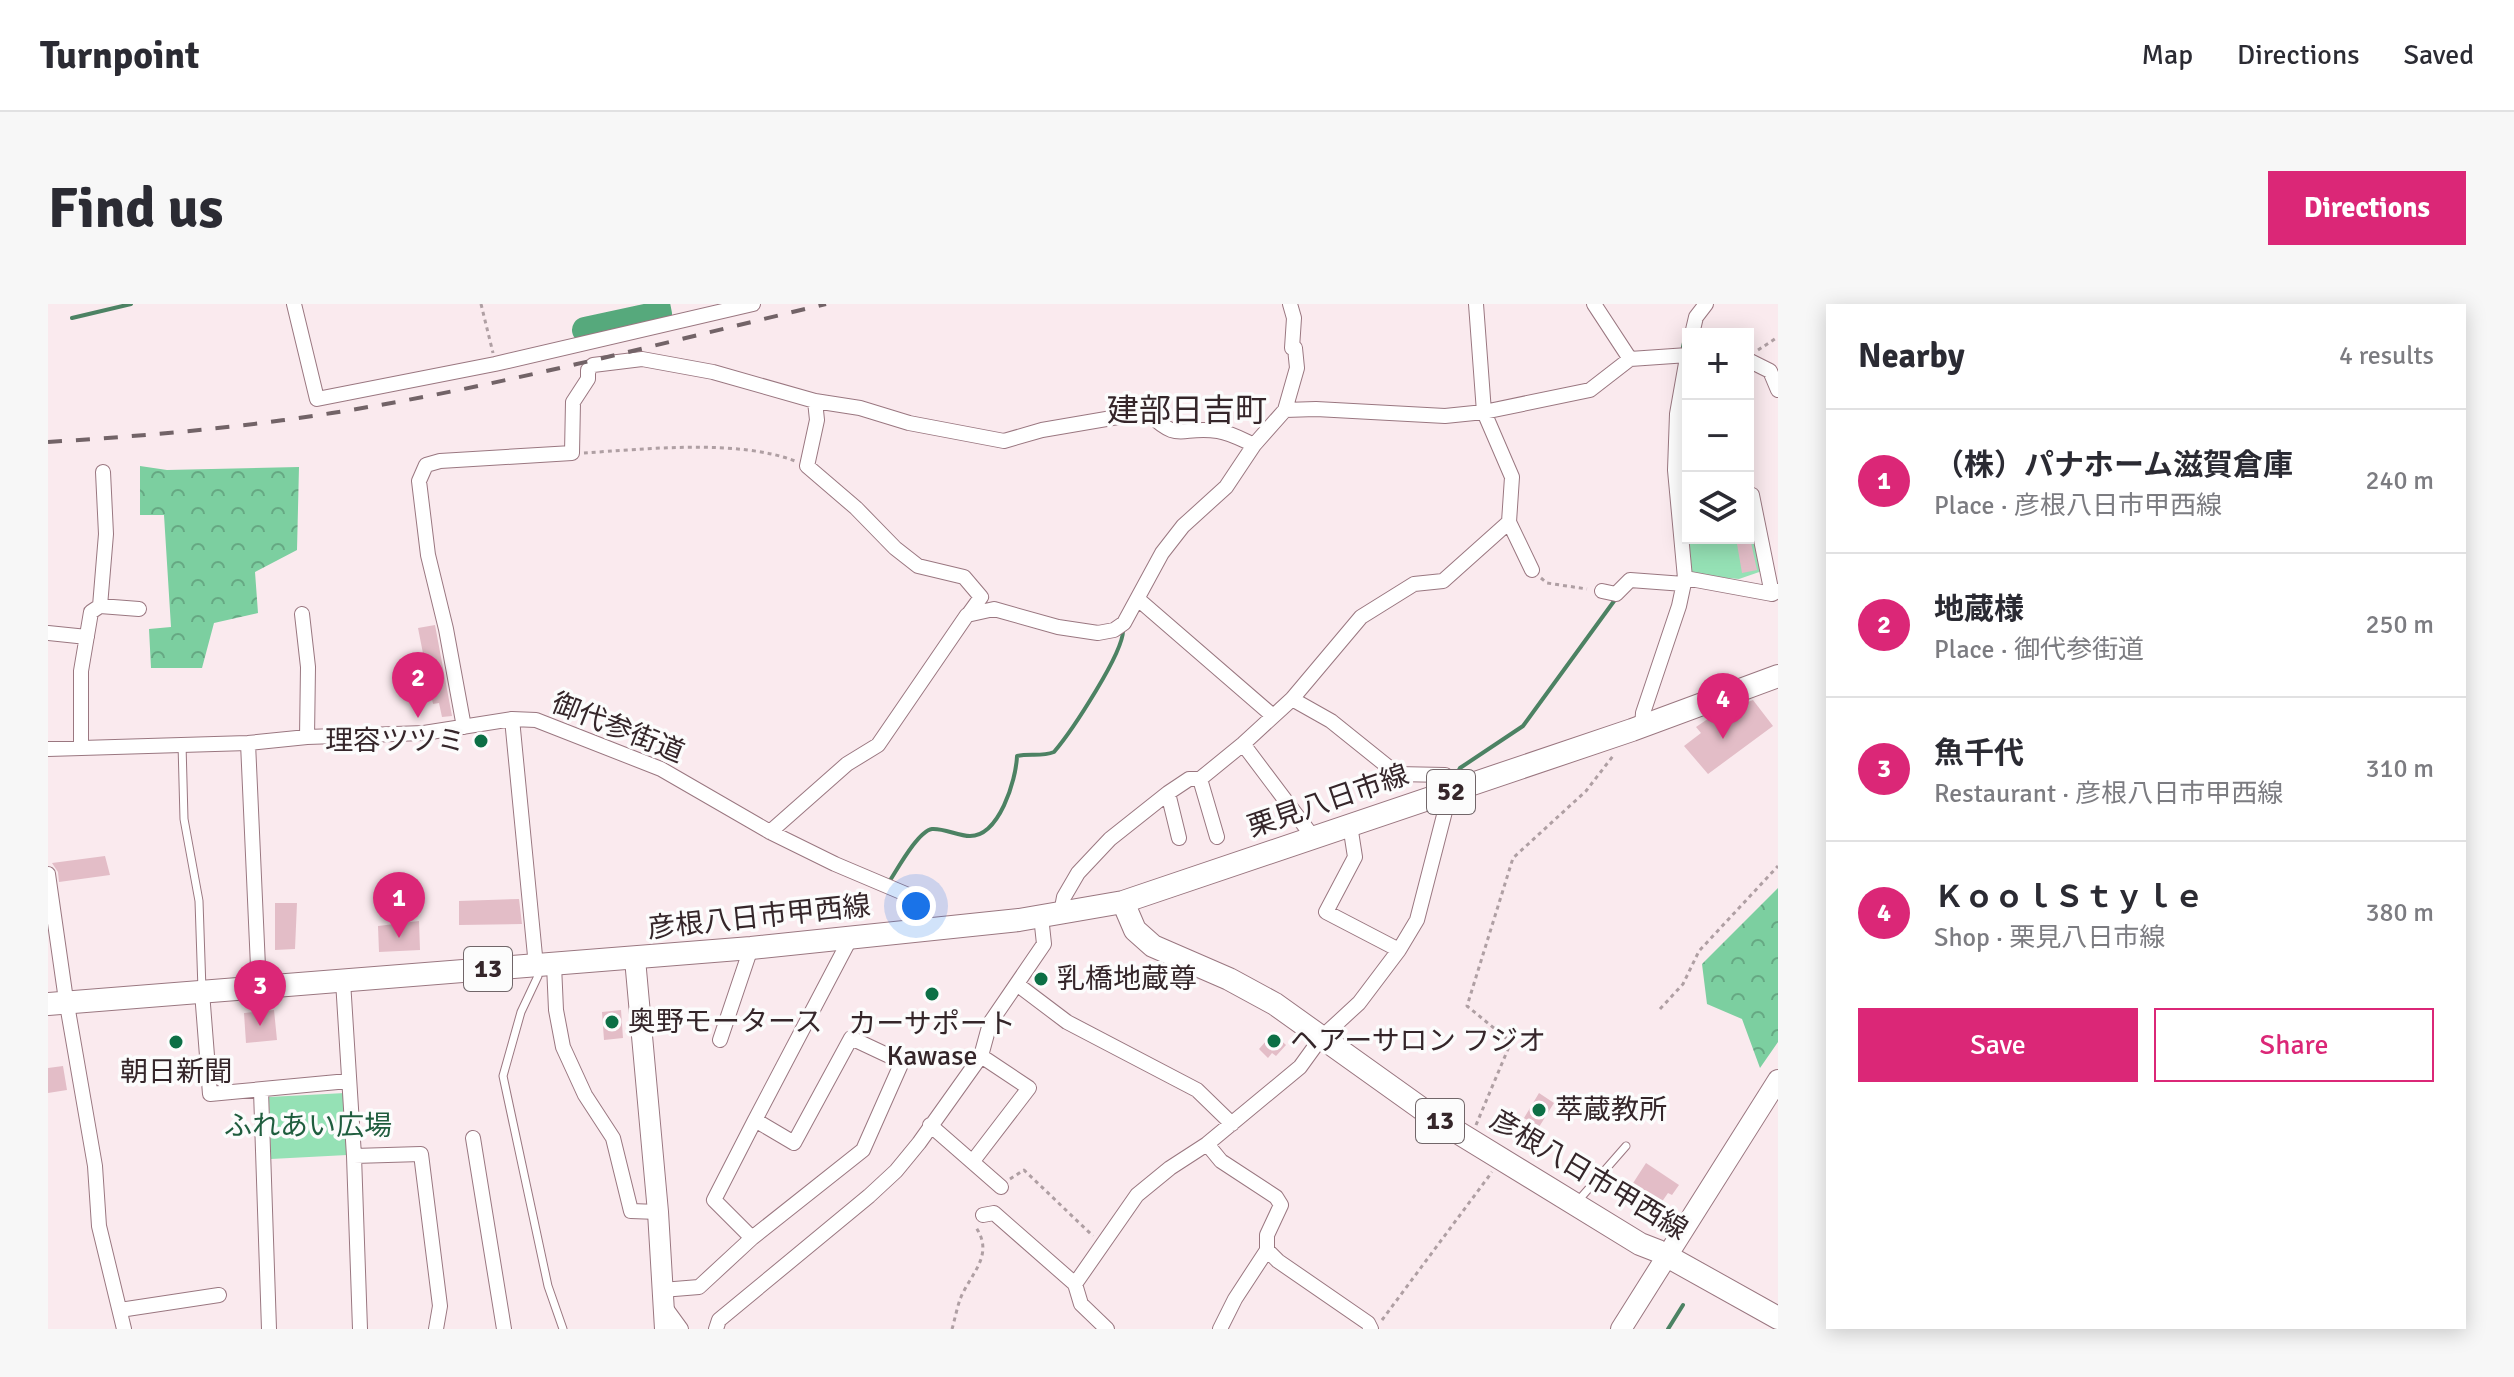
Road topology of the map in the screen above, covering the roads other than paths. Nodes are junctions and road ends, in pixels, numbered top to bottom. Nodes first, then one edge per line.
1 (294, 304) edge
2 (753, 304) edge
3 (1290, 304) edge
4 (1476, 304) edge
5 (1594, 304) edge
6 (1706, 304) edge
7 (1693, 328) edge
8 (1682, 355) edge
9 (1630, 359) junction
10 (1754, 362) edge
11 (1682, 387) edge
12 (1778, 390) edge
13 (815, 401) junction
14 (1285, 410) junction
15 (1484, 412) junction
16 (1254, 445) junction
17 (103, 472) dead end
18 (1682, 499) edge
19 (1754, 504) edge
20 (1509, 522) junction
21 (1684, 544) edge
22 (1532, 570) road end
23 (1684, 581) junction
24 (1602, 591) road end
25 (1775, 593) edge
26 (1139, 600) junction
27 (100, 606) junction
28 (139, 609) dead end
29 (302, 614) dead end
30 (968, 615) junction
31 (48, 633) edge
32 (87, 637) junction
33 (1778, 676) edge
34 (1292, 699) junction
35 (1273, 716) junction
36 (512, 719) junction
37 (1642, 726) junction
38 (464, 727) junction
39 (307, 737) junction
40 (248, 743) junction
41 (182, 744) junction
42 (1243, 744) junction
43 (81, 746) junction
44 (48, 749) edge
45 (1200, 779) junction
46 (1450, 792) junction
47 (1168, 793) junction
48 (1350, 825) junction
49 (770, 832) junction
50 (1217, 837) dead end
51 (1313, 837) junction
52 (1179, 838) dead end
53 (48, 874) edge
54 (1123, 902) junction
55 (1051, 915) junction
56 (928, 930) junction
57 (850, 939) junction
58 (751, 948) junction
59 (1399, 950) junction
60 (635, 959) junction
61 (545, 965) junction
62 (343, 981) junction
63 (1018, 985) junction
64 (259, 989) junction
65 (202, 992) junction
66 (57, 1004) edge
67 (1321, 1038) junction
68 (720, 1040) dead end
69 (981, 1056) junction
70 (1778, 1080) edge
71 (348, 1081) junction
72 (261, 1091) junction
73 (755, 1120) junction
74 (1232, 1124) junction
75 (930, 1125) junction
76 (473, 1138) dead end
77 (1207, 1144) junction
78 (1626, 1146) dead end
79 (354, 1156) junction
80 (973, 1161) junction
81 (1001, 1187) dead end
82 (1575, 1204) junction
83 (658, 1212) junction
84 (983, 1215) dead end
85 (752, 1238) junction
86 (1267, 1250) junction
87 (1662, 1254) junction
88 (1075, 1284) junction
89 (219, 1295) dead end
90 (663, 1298) junction
91 (120, 1310) junction
92 (1778, 1318) edge
93 (124, 1329) edge
94 (269, 1329) edge
95 (360, 1329) edge
96 (436, 1329) edge
97 (504, 1329) edge
98 (563, 1329) edge
99 (665, 1329) edge
100 (681, 1329) edge
101 (716, 1329) edge
102 (1107, 1329) edge
103 (1220, 1329) edge
104 (1373, 1329) edge
105 (1610, 1329) edge
106 (1621, 1329) edge

1 - 2 street
3 - 14 street
4 - 15 street
5 - 9 street
6 - 7 street
8 - 9 street
9 - 15 street
10 - 12 street
11 - 18 street
13 - 16 street
13 - 30 street
13 - 38 street
14 - 15 street
14 - 16 street
15 - 20 street
16 - 26 street
17 - 27 street
19 - 25 street
20 - 22 street
20 - 34 street
21 - 23 street
23 - 24 street
23 - 25 street
23 - 37 street
26 - 30 street
26 - 35 street
27 - 28 street
27 - 32 street
29 - 39 street
30 - 49 street
31 - 32 street
32 - 43 street
33 - 37 main road, 栗見八日市線 / 52
34 - 35 street
34 - 46 street
35 - 42 street
36 - 38 street, 御代参街道
36 - 49 street, 御代参街道
36 - 61 street
37 - 46 main road, 栗見八日市線 / 52
38 - 39 street, 御代参街道
39 - 40 street, 御代参街道
40 - 41 street, 御代参街道
40 - 64 street
41 - 43 street, 御代参街道
41 - 65 lane
42 - 45 street
42 - 51 street
43 - 44 street, 御代参街道
45 - 47 street
45 - 50 street
46 - 48 main road, 栗見八日市線 / 52
46 - 59 street
47 - 52 street
47 - 55 street
48 - 51 main road, 栗見八日市線 / 52
48 - 59 street
49 - 56 street, 御代参街道
51 - 54 main road, 栗見八日市線 / 52
53 - 66 street
54 - 55 main road, 彦根八日市甲西線 / 13
54 - 67 main road, 彦根八日市甲西線 / 13
55 - 56 main road, 彦根八日市甲西線 / 13
55 - 63 street
56 - 57 main road, 彦根八日市甲西線 / 13
57 - 58 main road, 彦根八日市甲西線 / 13
57 - 73 street
58 - 60 main road, 彦根八日市甲西線 / 13
58 - 68 street
59 - 67 street
60 - 61 main road, 彦根八日市甲西線 / 13
60 - 83 street
61 - 62 main road, 彦根八日市甲西線 / 13
61 - 83 street
61 - 98 lane
62 - 64 main road, 彦根八日市甲西線 / 13
62 - 71 street
63 - 69 street
63 - 74 street
64 - 65 main road, 彦根八日市甲西線 / 13
65 - 66 main road, 彦根八日市甲西線 / 13
65 - 72 street
66 - 91 street
67 - 74 street
67 - 82 main road, 彦根八日市甲西線 / 13
69 - 75 street
69 - 80 street
70 - 87 street
71 - 72 street
71 - 79 street
72 - 94 street
73 - 85 street
73 - 85 street
74 - 77 street
75 - 80 street
75 - 101 street
76 - 97 street
77 - 86 street
77 - 88 street
78 - 82 lane
79 - 95 street
79 - 96 street
80 - 81 street
82 - 87 main road, 彦根八日市甲西線 / 13
83 - 90 street
84 - 88 street
85 - 90 street
86 - 103 street
86 - 104 street
87 - 92 main road, 彦根八日市甲西線 / 13
87 - 105 street
87 - 106 street
88 - 102 street
89 - 91 street
90 - 99 street
90 - 100 street
91 - 93 street

